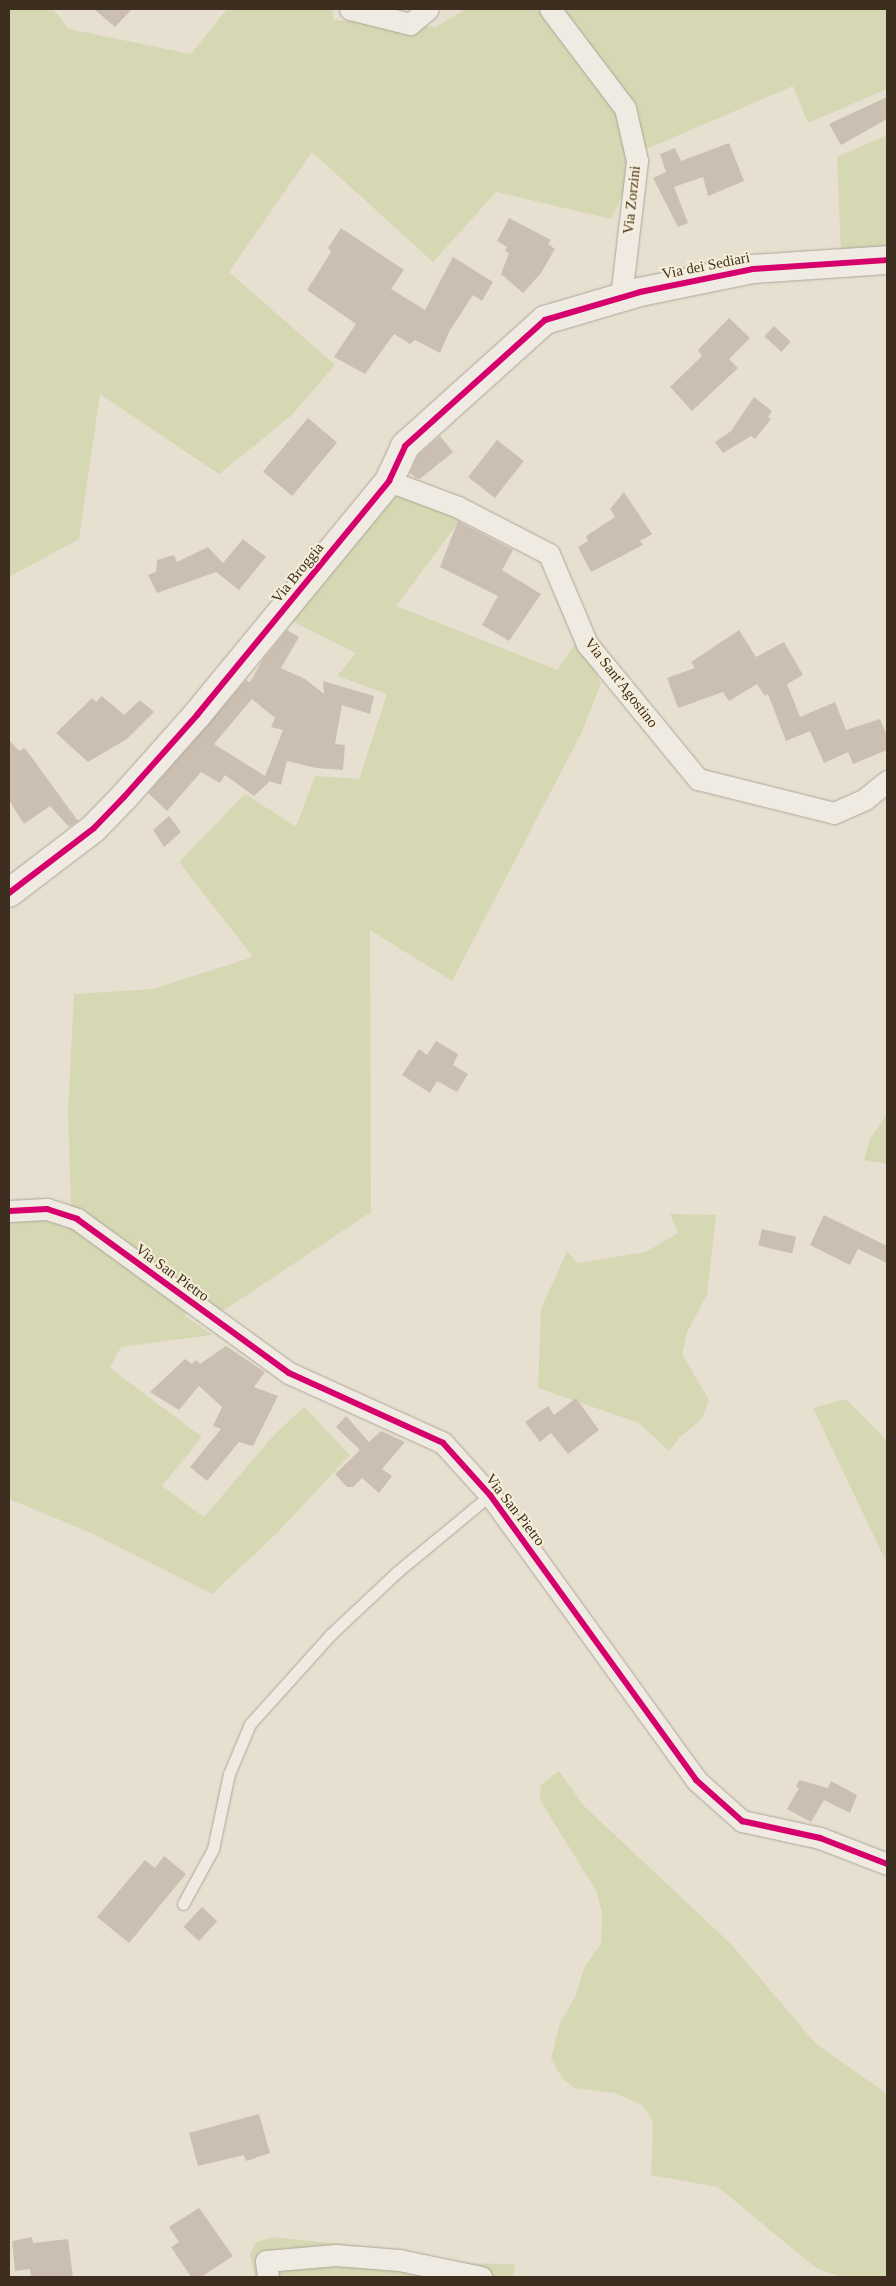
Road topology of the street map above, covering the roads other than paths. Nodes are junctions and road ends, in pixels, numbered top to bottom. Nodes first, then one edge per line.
1 (350, 9) edge
2 (428, 9) edge
3 (550, 9) edge
4 (887, 260) edge
5 (621, 298) junction
6 (388, 481) junction
7 (887, 781) edge
8 (9, 893) edge
9 (9, 1211) edge
10 (490, 1495) junction
11 (887, 1864) edge
12 (183, 1904) dead end
13 (268, 2277) edge
14 (481, 2277) edge

1 - 2 street
3 - 5 street, Via Zorzini
4 - 5 street, Via dei Sediari
5 - 6 street, Via Broggia
6 - 7 street, Via Sant'Agostino
6 - 8 street, Via Broggia
9 - 10 street, Via San Pietro
10 - 11 street, Via San Pietro
10 - 12 lane
13 - 14 street

